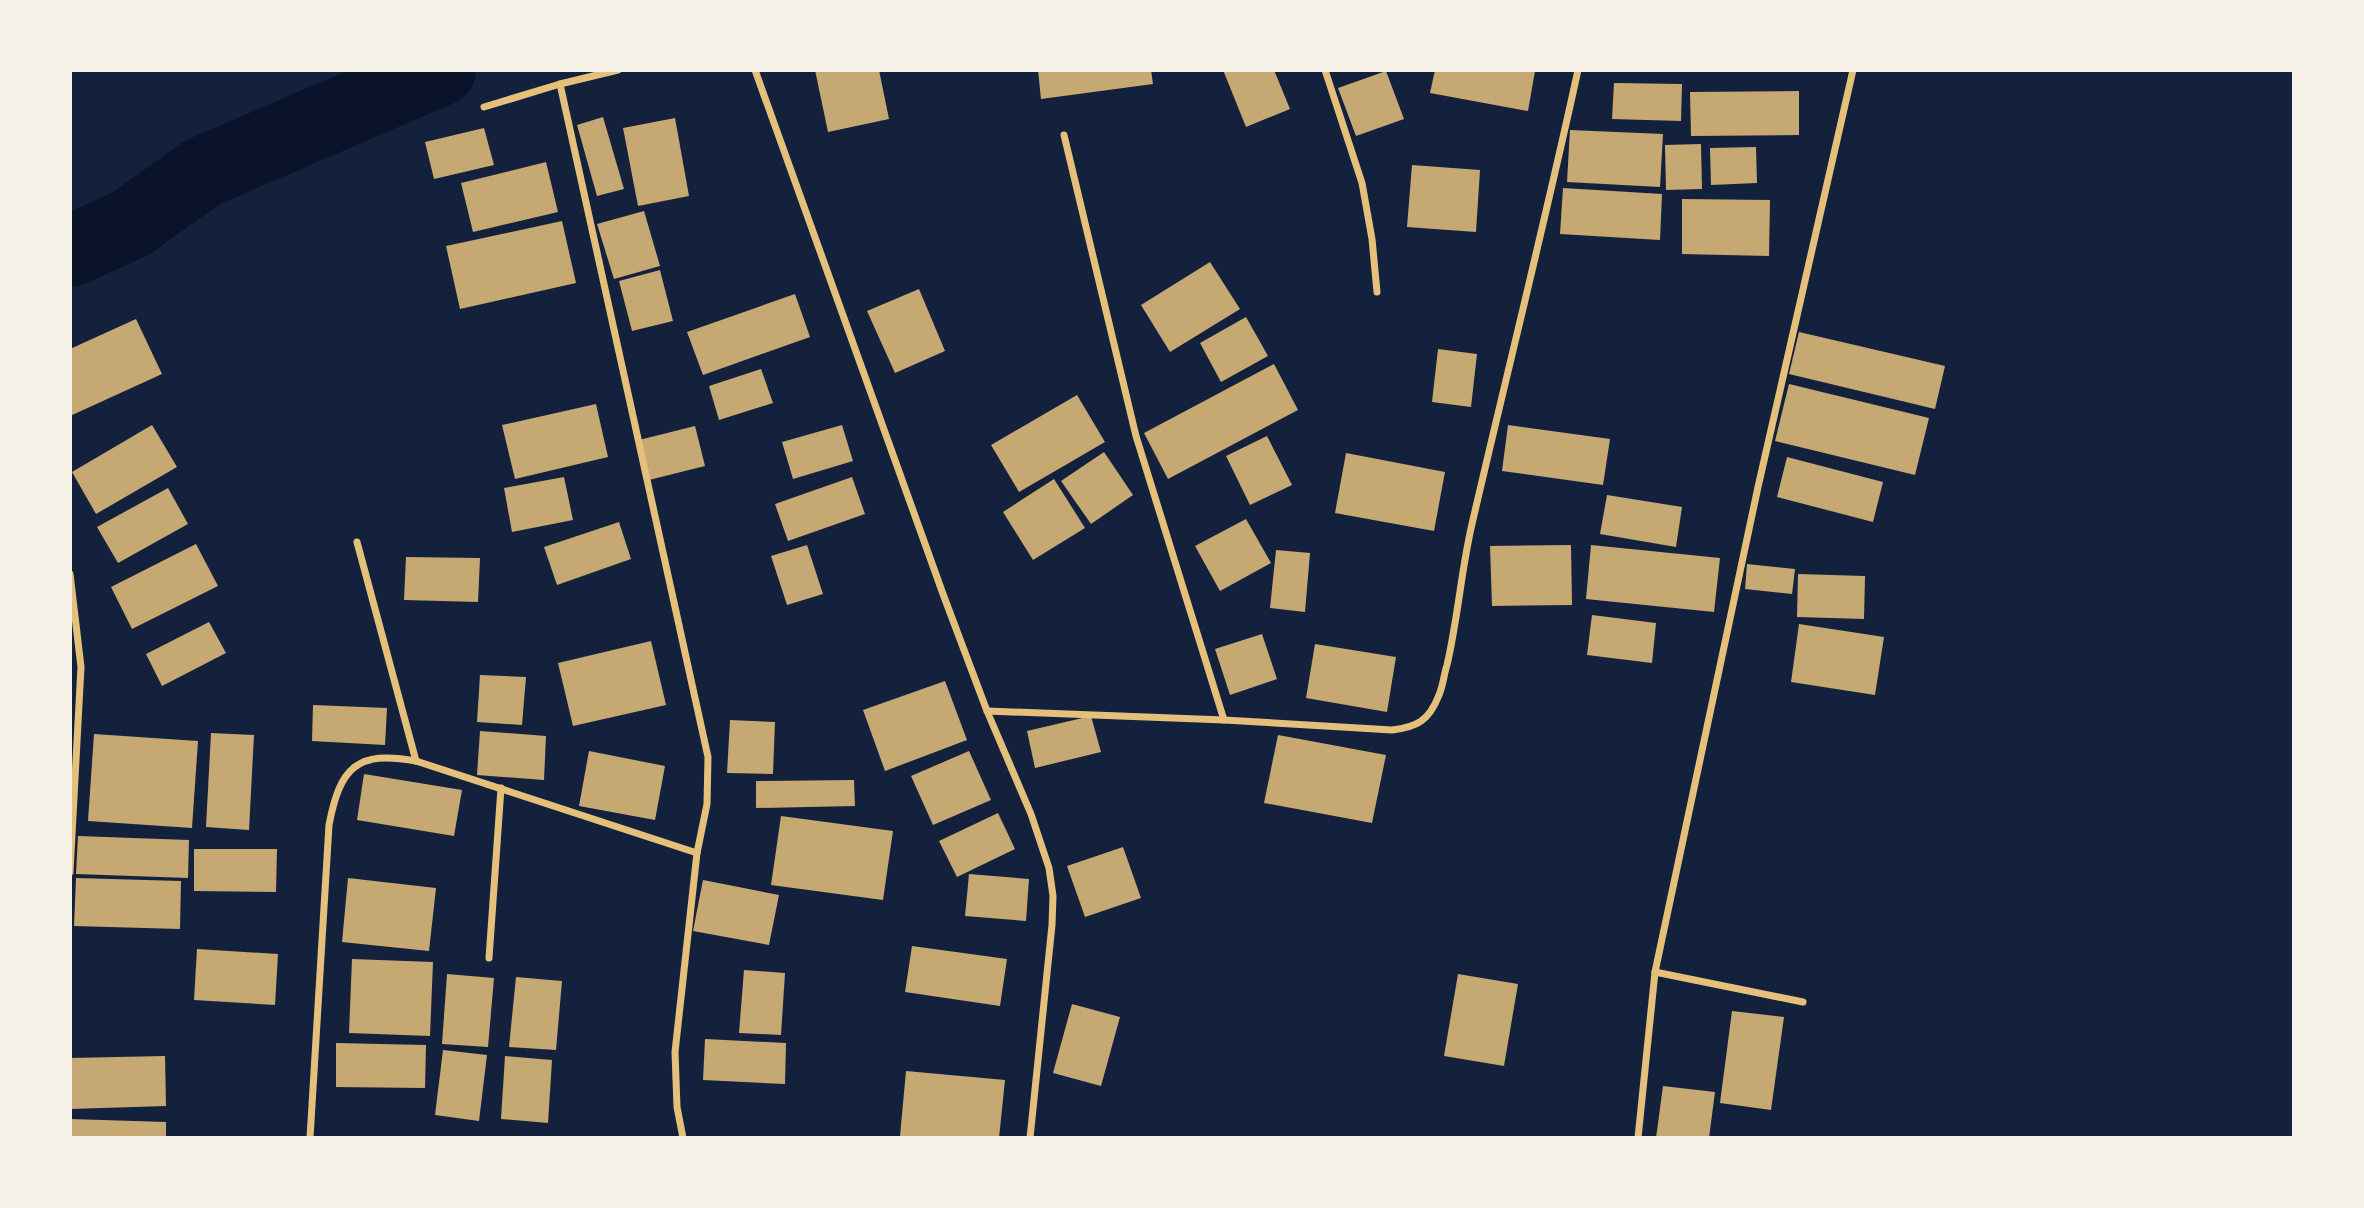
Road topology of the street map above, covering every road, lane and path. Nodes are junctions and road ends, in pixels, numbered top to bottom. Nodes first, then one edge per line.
1 (618, 70) edge
2 (755, 70) edge
3 (1325, 70) edge
4 (1577, 70) edge
5 (1853, 70) edge
6 (560, 84) junction
7 (484, 107) dead end
8 (1064, 135) dead end
9 (1377, 292) dead end
10 (357, 542) dead end
11 (70, 574) edge
12 (987, 711) junction
13 (1224, 720) junction
14 (416, 761) junction
15 (501, 788) junction
16 (697, 853) junction
17 (70, 872) edge
18 (489, 958) dead end
19 (1655, 972) junction
20 (1803, 1002) dead end
21 (310, 1138) edge
22 (683, 1138) edge
23 (1030, 1138) edge
24 (1638, 1138) edge

1 - 6 street
2 - 12 street
3 - 9 street
4 - 13 street
5 - 19 street
6 - 7 street
6 - 16 street
8 - 13 street
10 - 14 street
11 - 17 street
12 - 13 street
12 - 23 street
14 - 15 street
14 - 21 street
15 - 16 street
15 - 18 street
16 - 22 street
19 - 20 street
19 - 24 street

